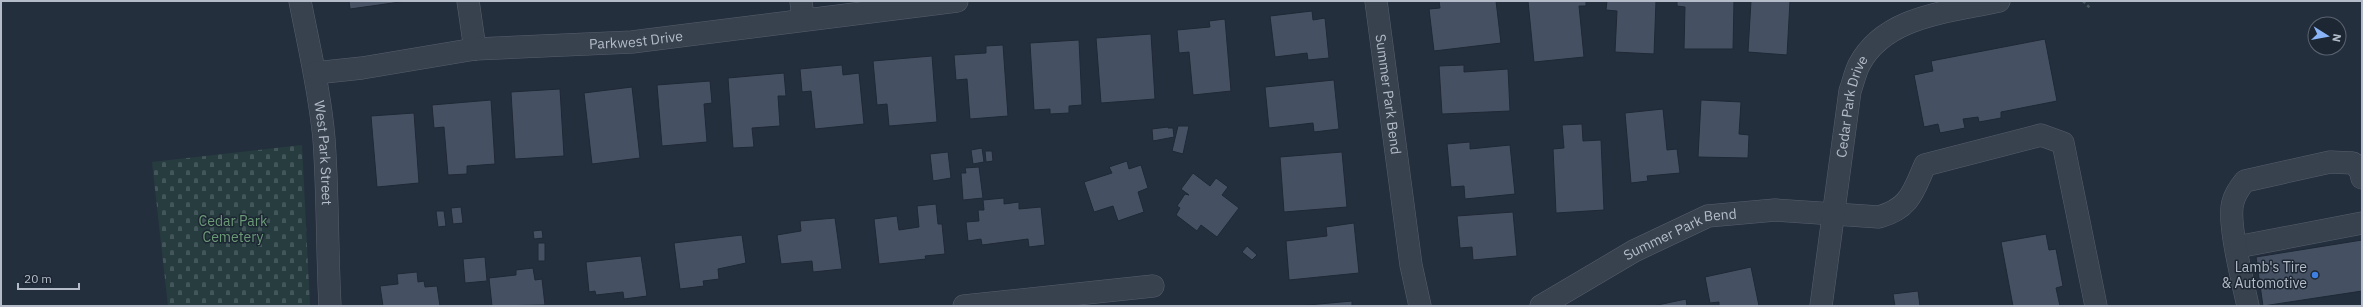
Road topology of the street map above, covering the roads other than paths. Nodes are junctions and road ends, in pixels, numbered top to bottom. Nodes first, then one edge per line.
1 (300, 1) edge
2 (468, 1) edge
3 (957, 1) edge
4 (1376, 1) edge
5 (1999, 1) edge
6 (802, 10) edge
7 (475, 49) junction
8 (315, 73) junction
9 (2362, 178) edge
10 (1834, 213) junction
11 (2362, 223) edge
12 (2237, 247) junction
13 (1153, 286) dead end
14 (330, 306) edge
15 (964, 306) edge
16 (1420, 306) edge
17 (1541, 306) edge
18 (1821, 306) edge
19 (2096, 306) edge
20 (2248, 306) edge

1 - 8 street, West Park Street
2 - 7 street
3 - 6 street, Parkwest Drive
4 - 16 street, Summer Park Bend
5 - 10 street, Cedar Park Drive
6 - 7 street, Parkwest Drive
7 - 8 street, Parkwest Drive
8 - 14 street, West Park Street
9 - 12 street
10 - 17 street, Summer Park Bend
10 - 18 street, Cedar Park Drive
10 - 19 street, Summer Park Bend
11 - 12 street
12 - 20 street
13 - 15 street

